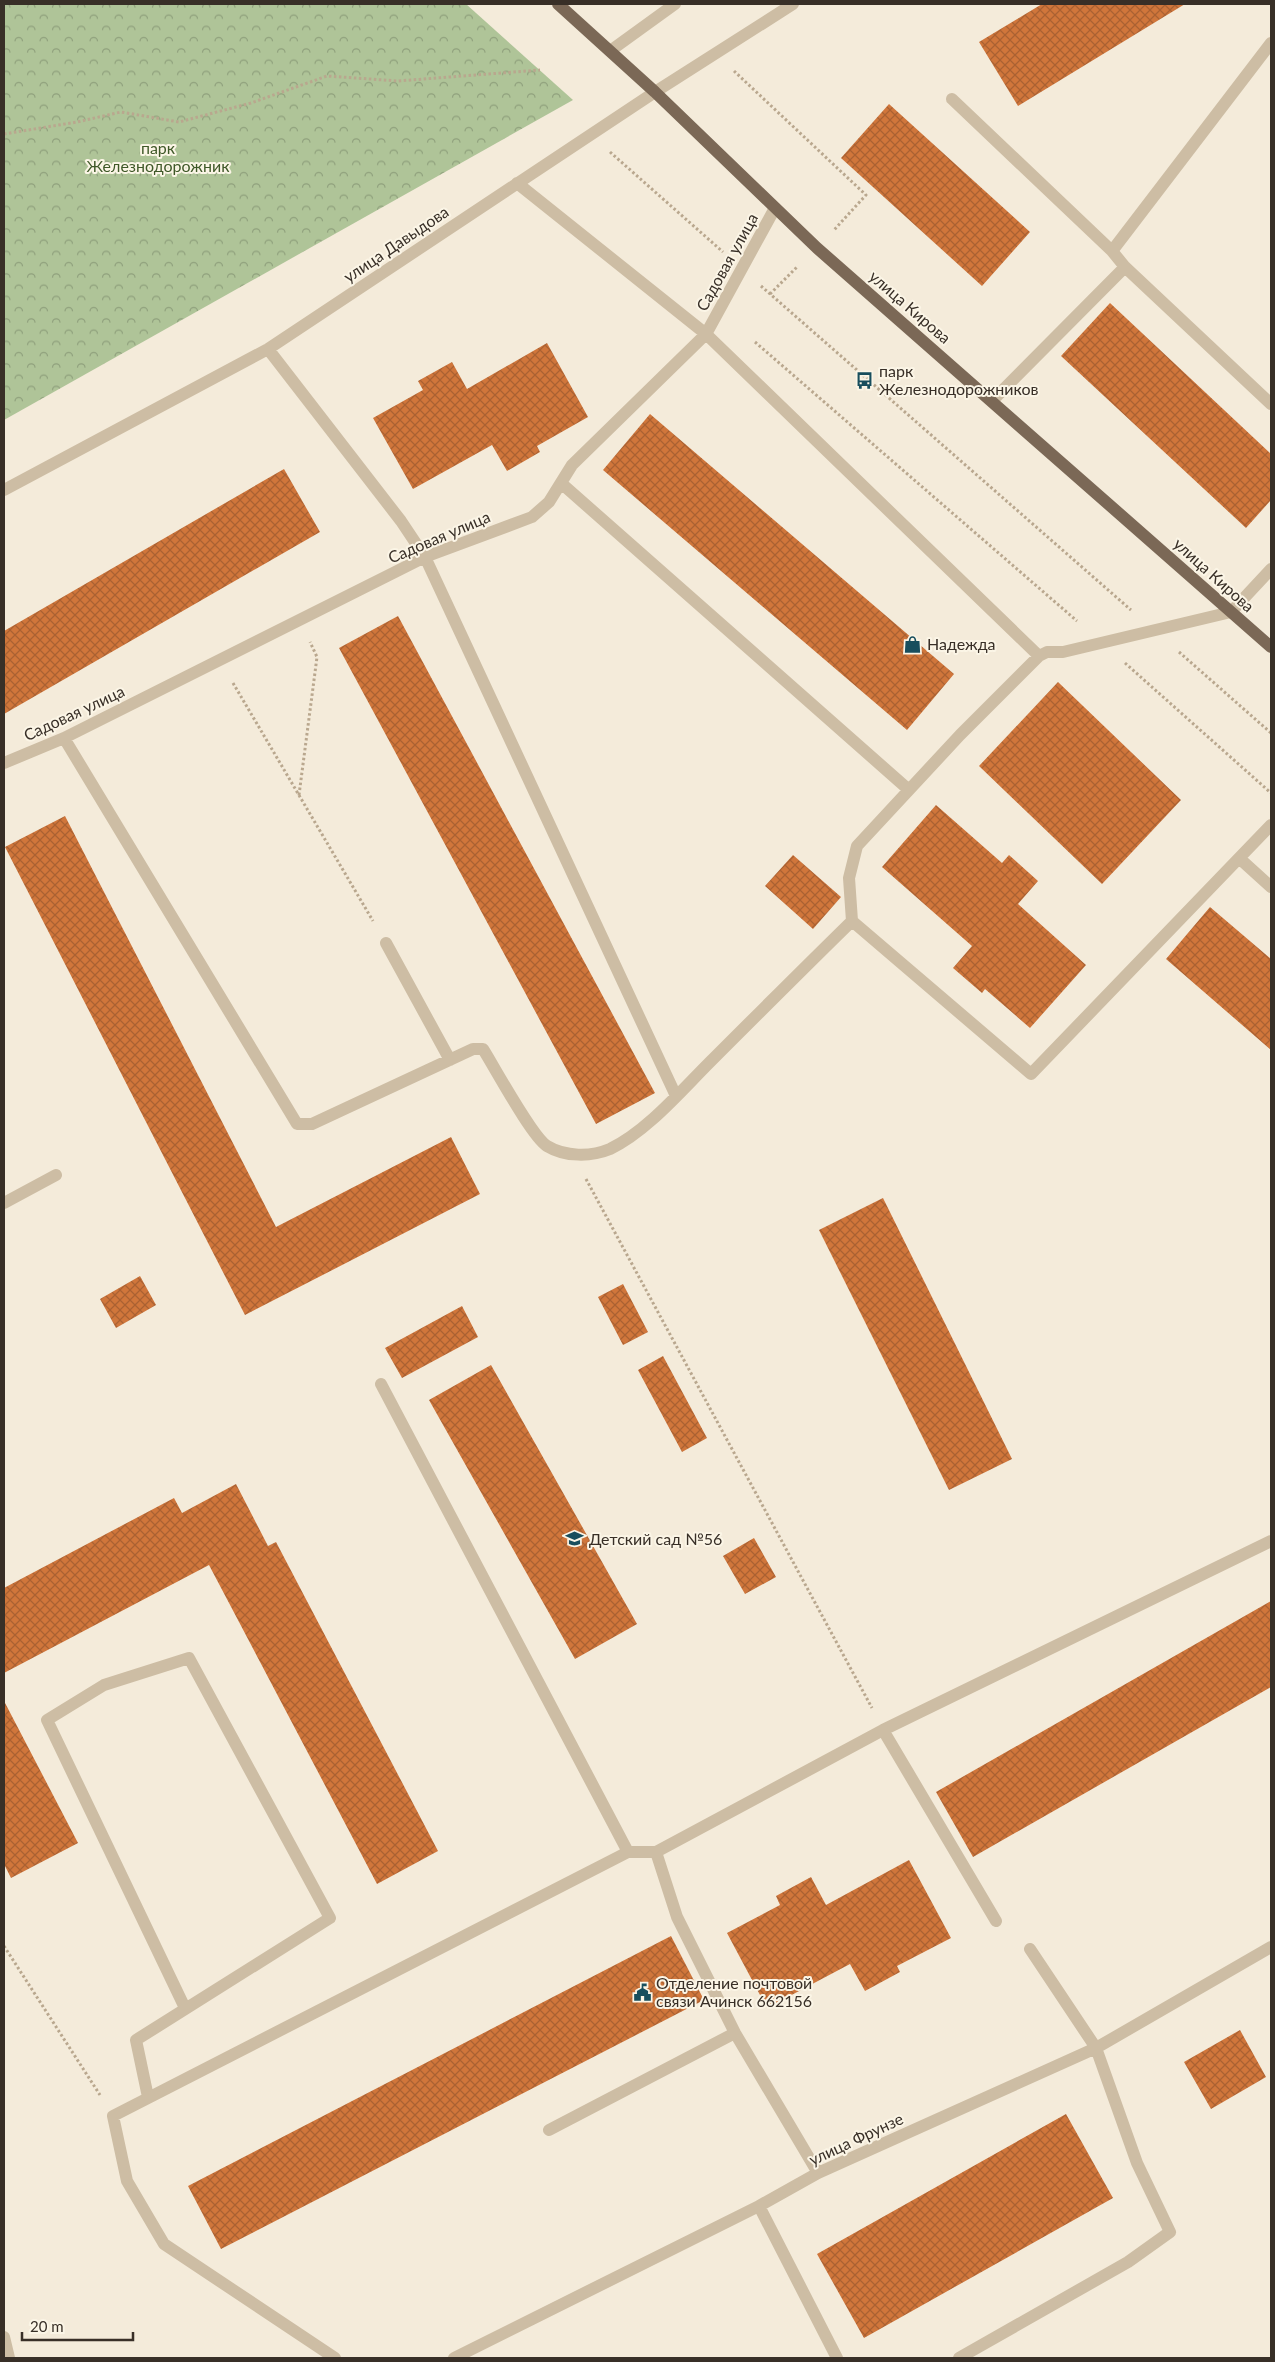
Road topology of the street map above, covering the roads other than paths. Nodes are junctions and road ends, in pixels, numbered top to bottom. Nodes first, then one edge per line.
1 (558, 4) edge
2 (793, 4) edge
3 (670, 6) edge
4 (1271, 43) edge
5 (610, 51) junction
6 (655, 92) junction
7 (952, 99) dead end
8 (518, 183) junction
9 (775, 208) junction
10 (1112, 251) junction
11 (1125, 267) junction
12 (706, 334) junction
13 (268, 349) junction
14 (992, 400) junction
15 (1271, 404) edge
16 (561, 483) junction
17 (4, 490) edge
18 (425, 557) junction
19 (1271, 568) edge
20 (1231, 612) junction
21 (1271, 648) edge
22 (1039, 656) junction
23 (64, 738) junction
24 (4, 763) edge
25 (909, 790) junction
26 (1271, 825) edge
27 (1239, 858) junction
28 (1271, 887) edge
29 (852, 921) junction
30 (386, 943) road end
31 (450, 1060) junction
32 (676, 1096) junction
33 (56, 1174) dead end
34 (4, 1203) edge
35 (381, 1384) dead end
36 (1271, 1541) edge
37 (883, 1730) junction
38 (628, 1852) junction
39 (656, 1852) junction
40 (996, 1921) dead end
41 (1271, 1947) edge
42 (1030, 1949) dead end
43 (185, 2008) junction
44 (735, 2034) junction
45 (1096, 2048) junction
46 (148, 2097) junction
47 (549, 2130) dead end
48 (818, 2173) junction
49 (759, 2206) junction
50 (4, 2338) edge
51 (9, 2358) edge
52 (335, 2358) edge
53 (454, 2358) edge
54 (837, 2358) edge
55 (959, 2358) edge

1 - 5 main road, улица Кирова
2 - 6 street, улица Давыдова
3 - 5 street
4 - 10 street
5 - 6 main road, улица Кирова
6 - 8 street, улица Давыдова
6 - 9 main road, улица Кирова
7 - 10 street
8 - 12 street
8 - 13 street, улица Давыдова
9 - 12 street, Садовая улица
9 - 14 main road, улица Кирова
10 - 11 street
11 - 14 street
11 - 15 street
12 - 16 street, Садовая улица
12 - 22 street
13 - 17 street, улица Давыдова
13 - 18 street
14 - 20 main road, улица Кирова
16 - 18 street, Садовая улица
16 - 25 street
18 - 23 street, Садовая улица
18 - 32 street
19 - 20 street
20 - 21 main road, улица Кирова
20 - 22 street
22 - 25 street
23 - 24 street, Садовая улица
23 - 31 street
25 - 29 street
26 - 27 street
27 - 28 street
27 - 29 street
29 - 32 street
30 - 31 street
31 - 32 street
33 - 34 street
35 - 38 street
36 - 37 street
37 - 39 street
37 - 40 street
38 - 39 street
38 - 46 street
39 - 44 street
41 - 45 street, улица Фрунзе
42 - 45 street
43 - 43 street
43 - 46 street
44 - 47 street
44 - 48 street
45 - 48 street, улица Фрунзе
45 - 55 street
46 - 52 street
48 - 49 street, улица Фрунзе
49 - 53 street, улица Фрунзе
49 - 54 street
50 - 51 street

